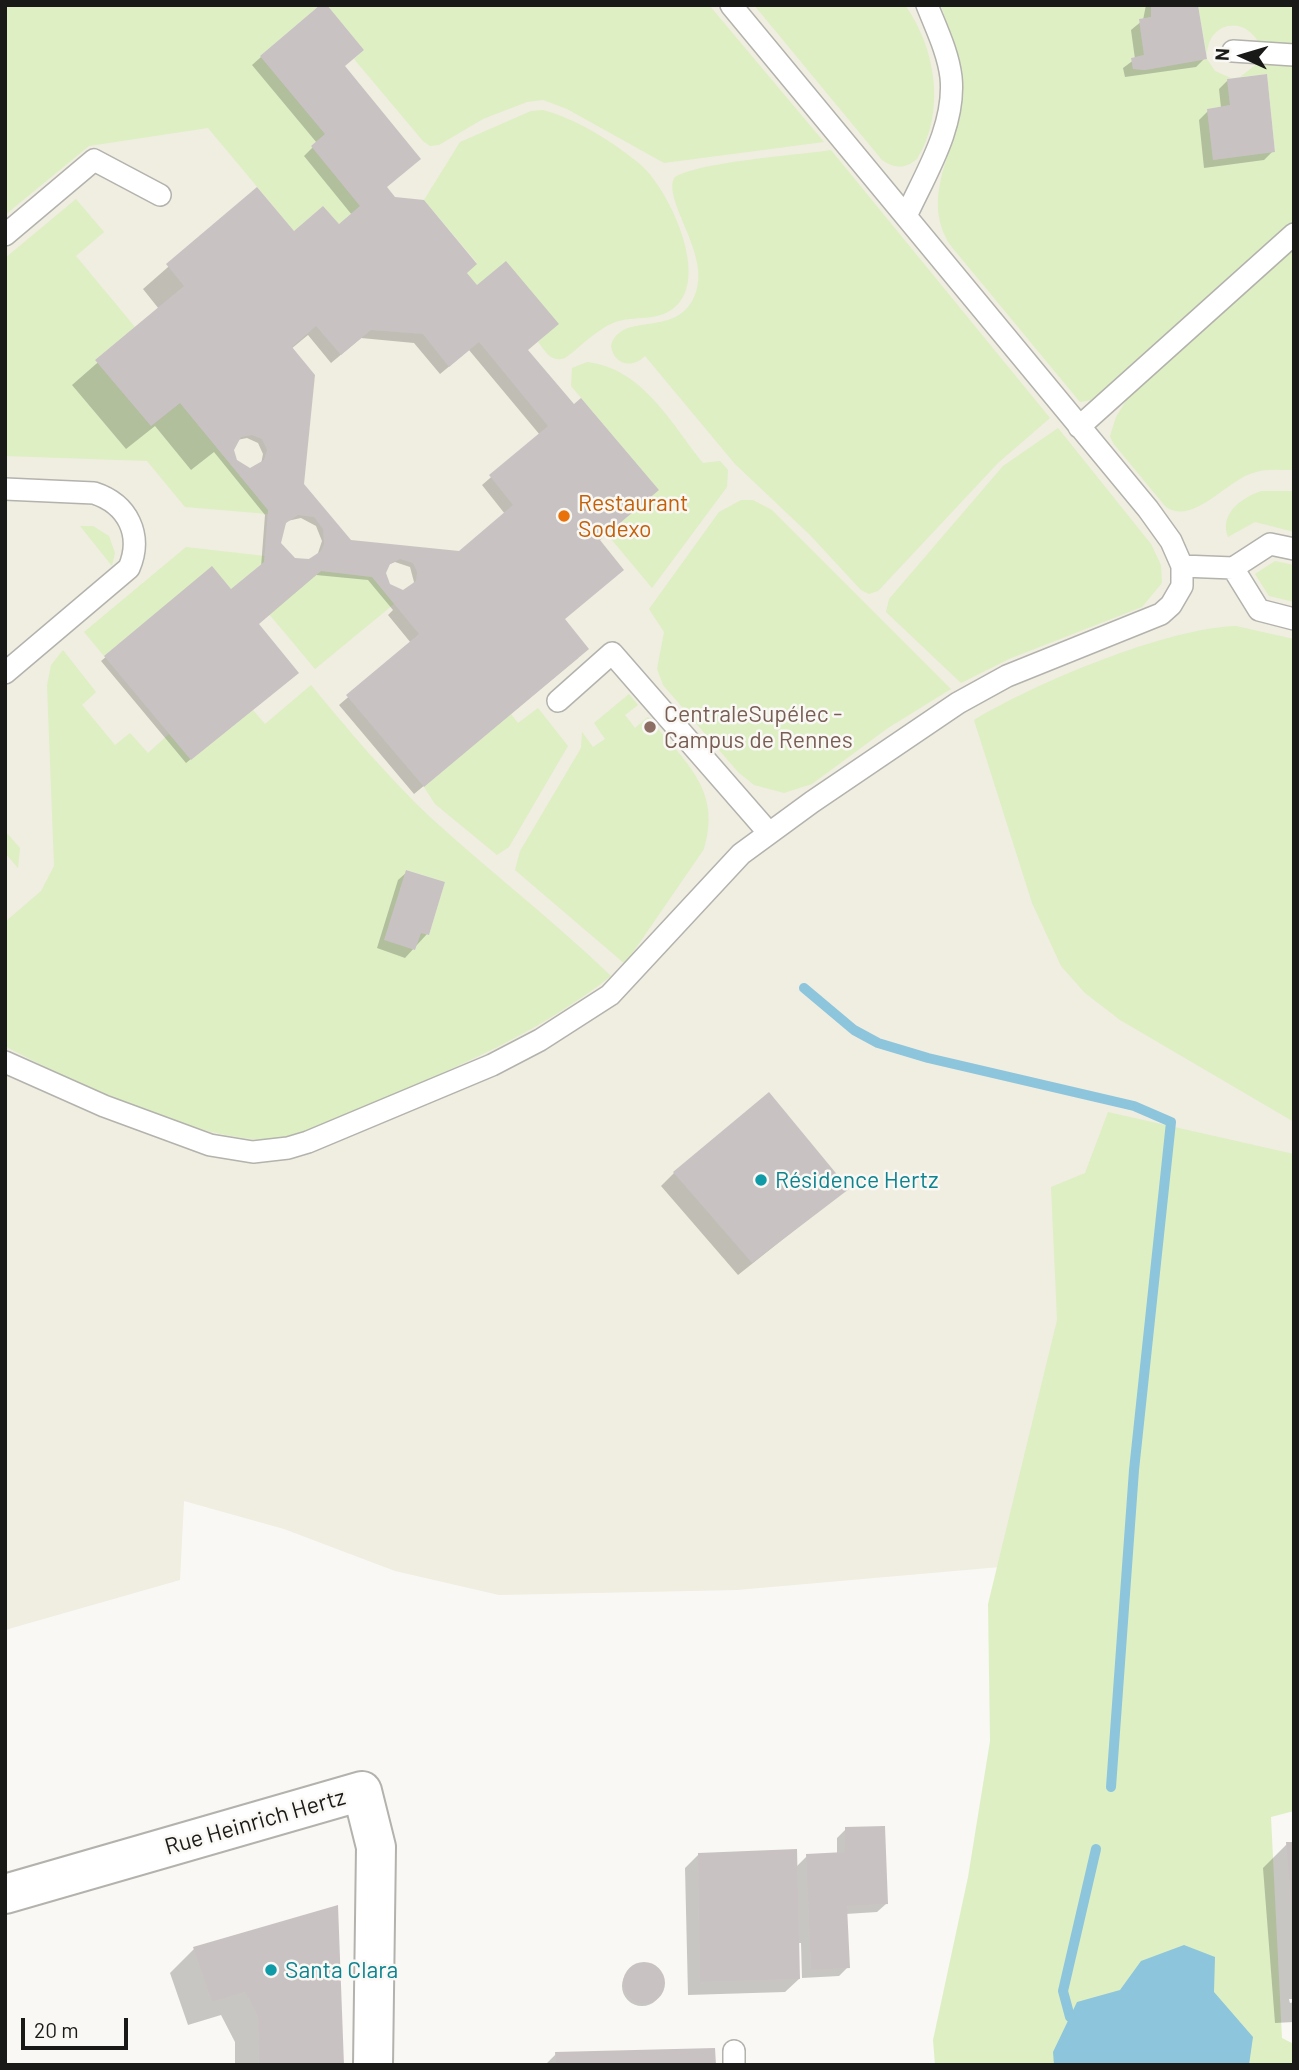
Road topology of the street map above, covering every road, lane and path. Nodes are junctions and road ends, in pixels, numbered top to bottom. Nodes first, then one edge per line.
1 (731, 5) edge
2 (928, 5) edge
3 (1233, 51) dead end
4 (1294, 55) edge
5 (160, 195) dead end
6 (906, 215) junction
7 (1294, 234) edge
8 (5, 236) edge
9 (1079, 427) junction
10 (5, 489) edge
11 (1294, 549) edge
12 (1182, 566) junction
13 (1233, 568) junction
14 (1294, 619) edge
15 (5, 673) edge
16 (558, 701) dead end
17 (769, 833) junction
18 (5, 1062) edge
19 (5, 1894) edge
20 (373, 2065) edge

1 - 6 lane
2 - 6 lane
3 - 4 lane
5 - 8 lane
6 - 9 lane
7 - 9 lane
9 - 12 lane
10 - 15 lane
11 - 13 lane
12 - 13 lane
12 - 17 lane
13 - 14 lane
16 - 17 lane
17 - 18 lane
19 - 20 street, Rue Heinrich Hertz

